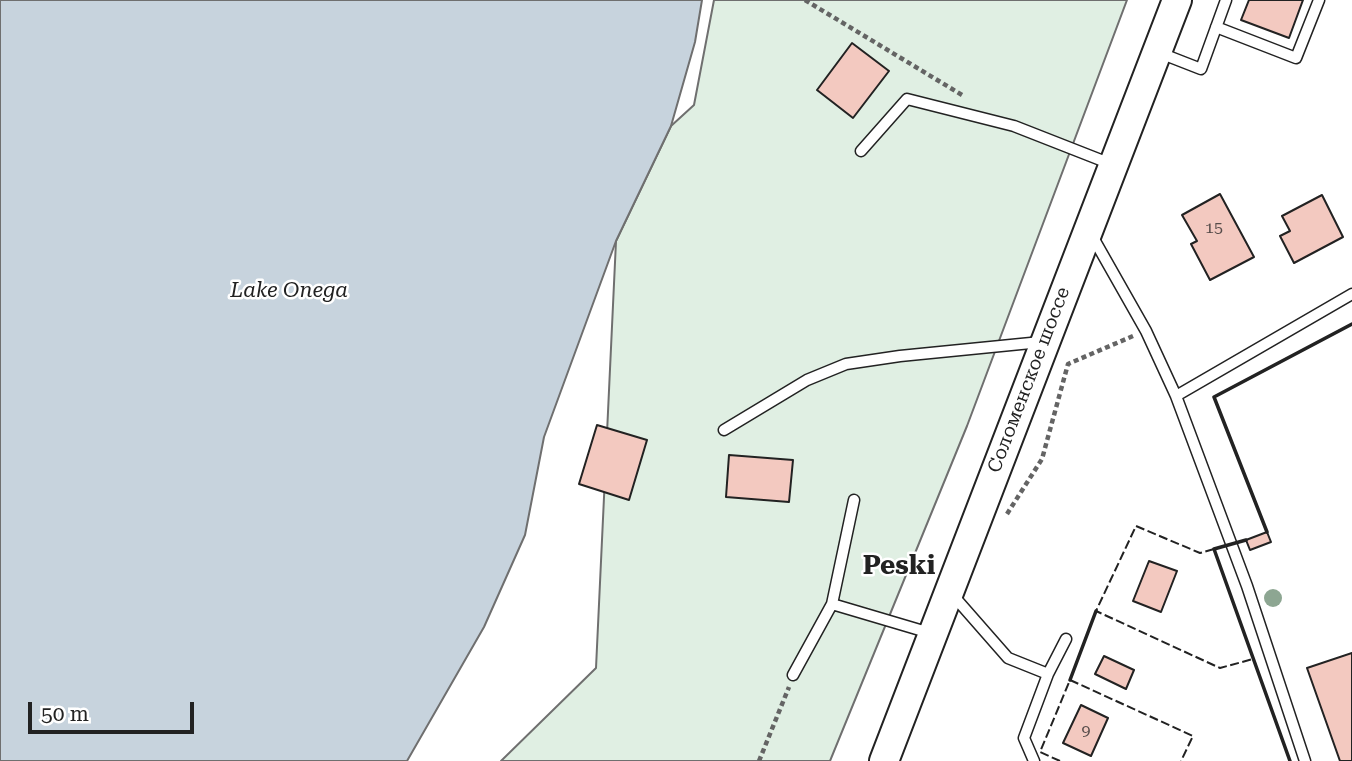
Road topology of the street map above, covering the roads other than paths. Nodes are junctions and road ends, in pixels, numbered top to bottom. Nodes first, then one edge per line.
1 (1177, 0) edge
2 (1226, 0) edge
3 (1319, 0) edge
4 (1216, 27) junction
5 (1157, 52) junction
6 (861, 151) dead end
7 (1115, 165) junction
8 (1088, 229) junction
9 (1352, 295) edge
10 (1045, 342) junction
11 (1176, 396) junction
12 (724, 430) dead end
13 (854, 500) dead end
14 (949, 590) junction
15 (832, 604) junction
16 (934, 635) junction
17 (1066, 639) dead end
18 (1048, 674) junction
19 (793, 675) road end
20 (884, 761) edge
21 (1034, 761) edge
22 (1305, 761) edge

1 - 5 main road, Соломенское шоссе
2 - 4 lane
3 - 4 lane
4 - 5 lane
5 - 7 main road, Соломенское шоссе
6 - 7 lane
7 - 8 main road, Соломенское шоссе
8 - 10 main road, Соломенское шоссе
8 - 11 lane
9 - 11 lane
10 - 12 lane
10 - 14 main road, Соломенское шоссе
11 - 22 lane
13 - 15 lane
14 - 16 main road, Соломенское шоссе
14 - 18 lane
15 - 16 lane
15 - 19 lane
16 - 20 main road, Соломенское шоссе
17 - 18 lane
18 - 21 lane

